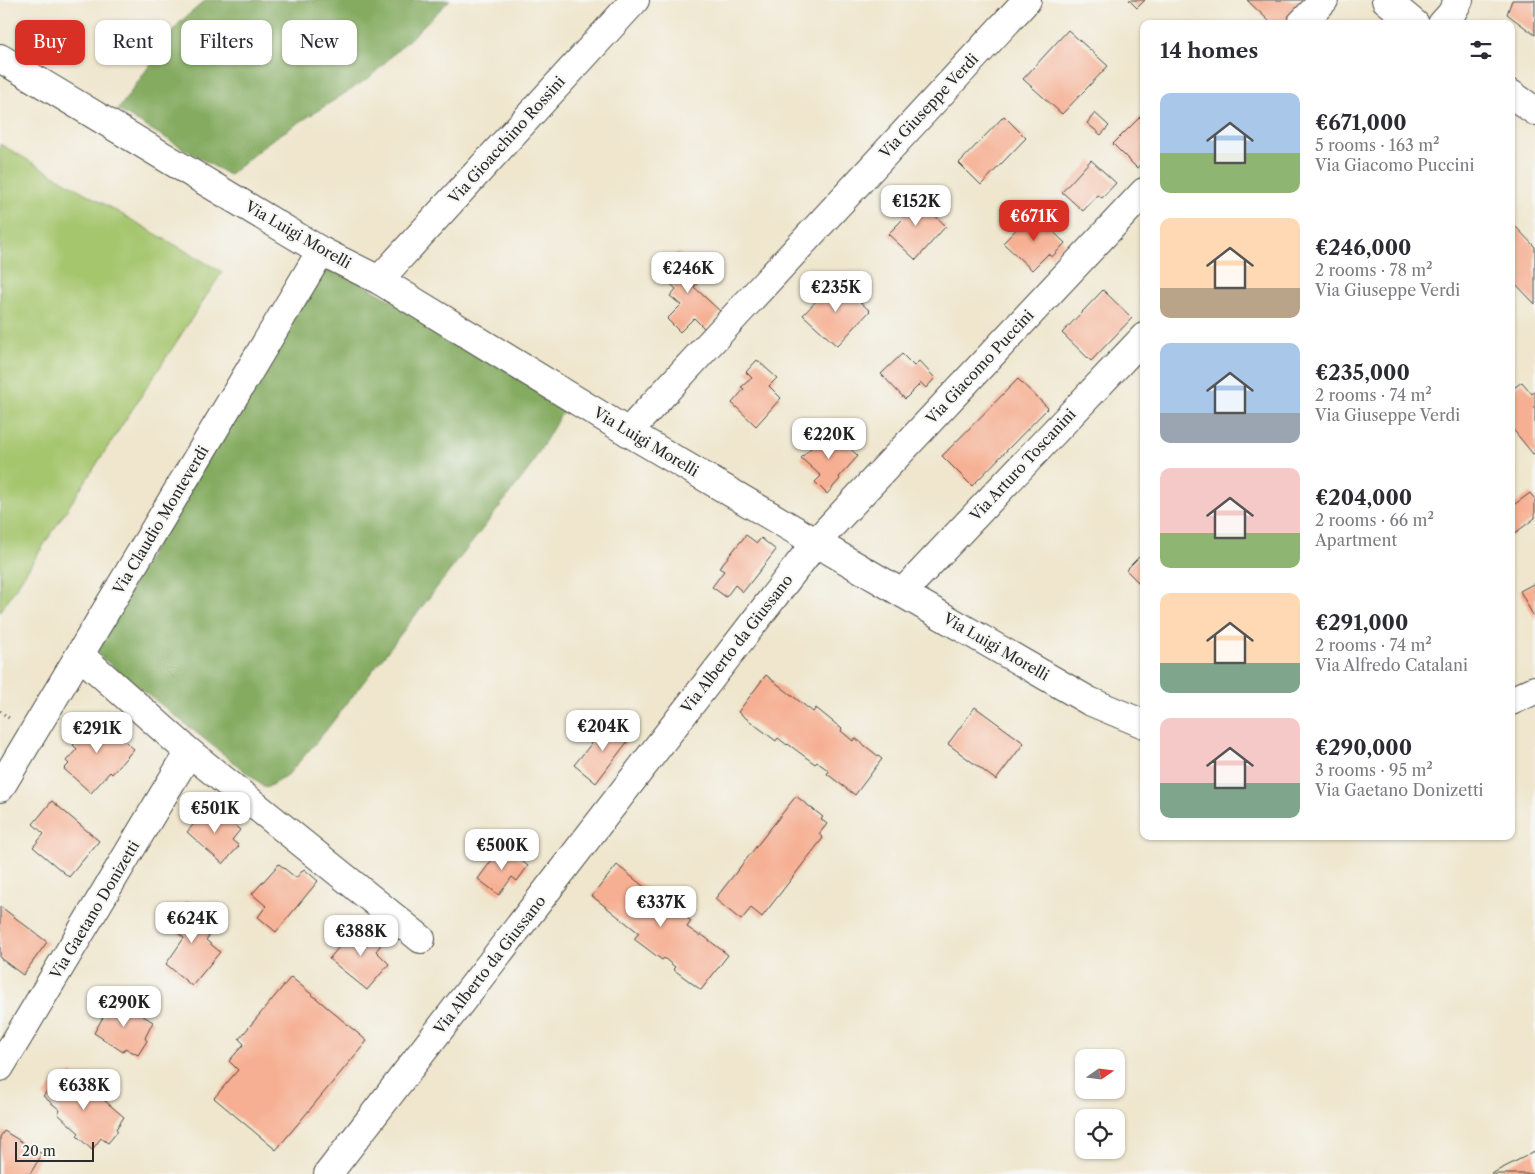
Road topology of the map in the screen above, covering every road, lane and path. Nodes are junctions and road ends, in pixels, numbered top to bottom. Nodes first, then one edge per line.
1 (635, 0) edge
2 (1027, 0) edge
3 (1324, 0) edge
4 (1386, 0) edge
5 (1459, 0) edge
6 (1305, 20) edge
7 (1410, 20) edge
8 (1446, 20) edge
9 (0, 58) edge
10 (1515, 97) edge
11 (1535, 111) edge
12 (1140, 196) edge
13 (321, 251) junction
14 (379, 280) junction
15 (1140, 341) edge
16 (628, 432) junction
17 (816, 542) junction
18 (902, 592) junction
19 (81, 656) junction
20 (1535, 690) edge
21 (1515, 699) edge
22 (1140, 722) edge
23 (189, 752) junction
24 (0, 788) edge
25 (421, 939) dead end
26 (0, 1067) edge
27 (328, 1174) edge

1 - 14 street, Via Gioacchino Rossini
2 - 16 street, Via Giuseppe Verdi
3 - 6 street
4 - 7 street
5 - 8 street
9 - 13 street, Via Luigi Morelli
10 - 11 street
12 - 17 street, Via Giacomo Puccini
13 - 14 street, Via Luigi Morelli
13 - 19 street, Via Claudio Monteverdi
14 - 16 street, Via Luigi Morelli
15 - 18 street, Via Arturo Toscanini
16 - 17 street, Via Luigi Morelli
17 - 18 street, Via Luigi Morelli
17 - 27 street, Via Alberto da Giussano
18 - 22 street, Via Luigi Morelli
19 - 23 street
19 - 24 street, Via Claudio Monteverdi
20 - 21 street
23 - 25 street
23 - 26 street, Via Gaetano Donizetti

